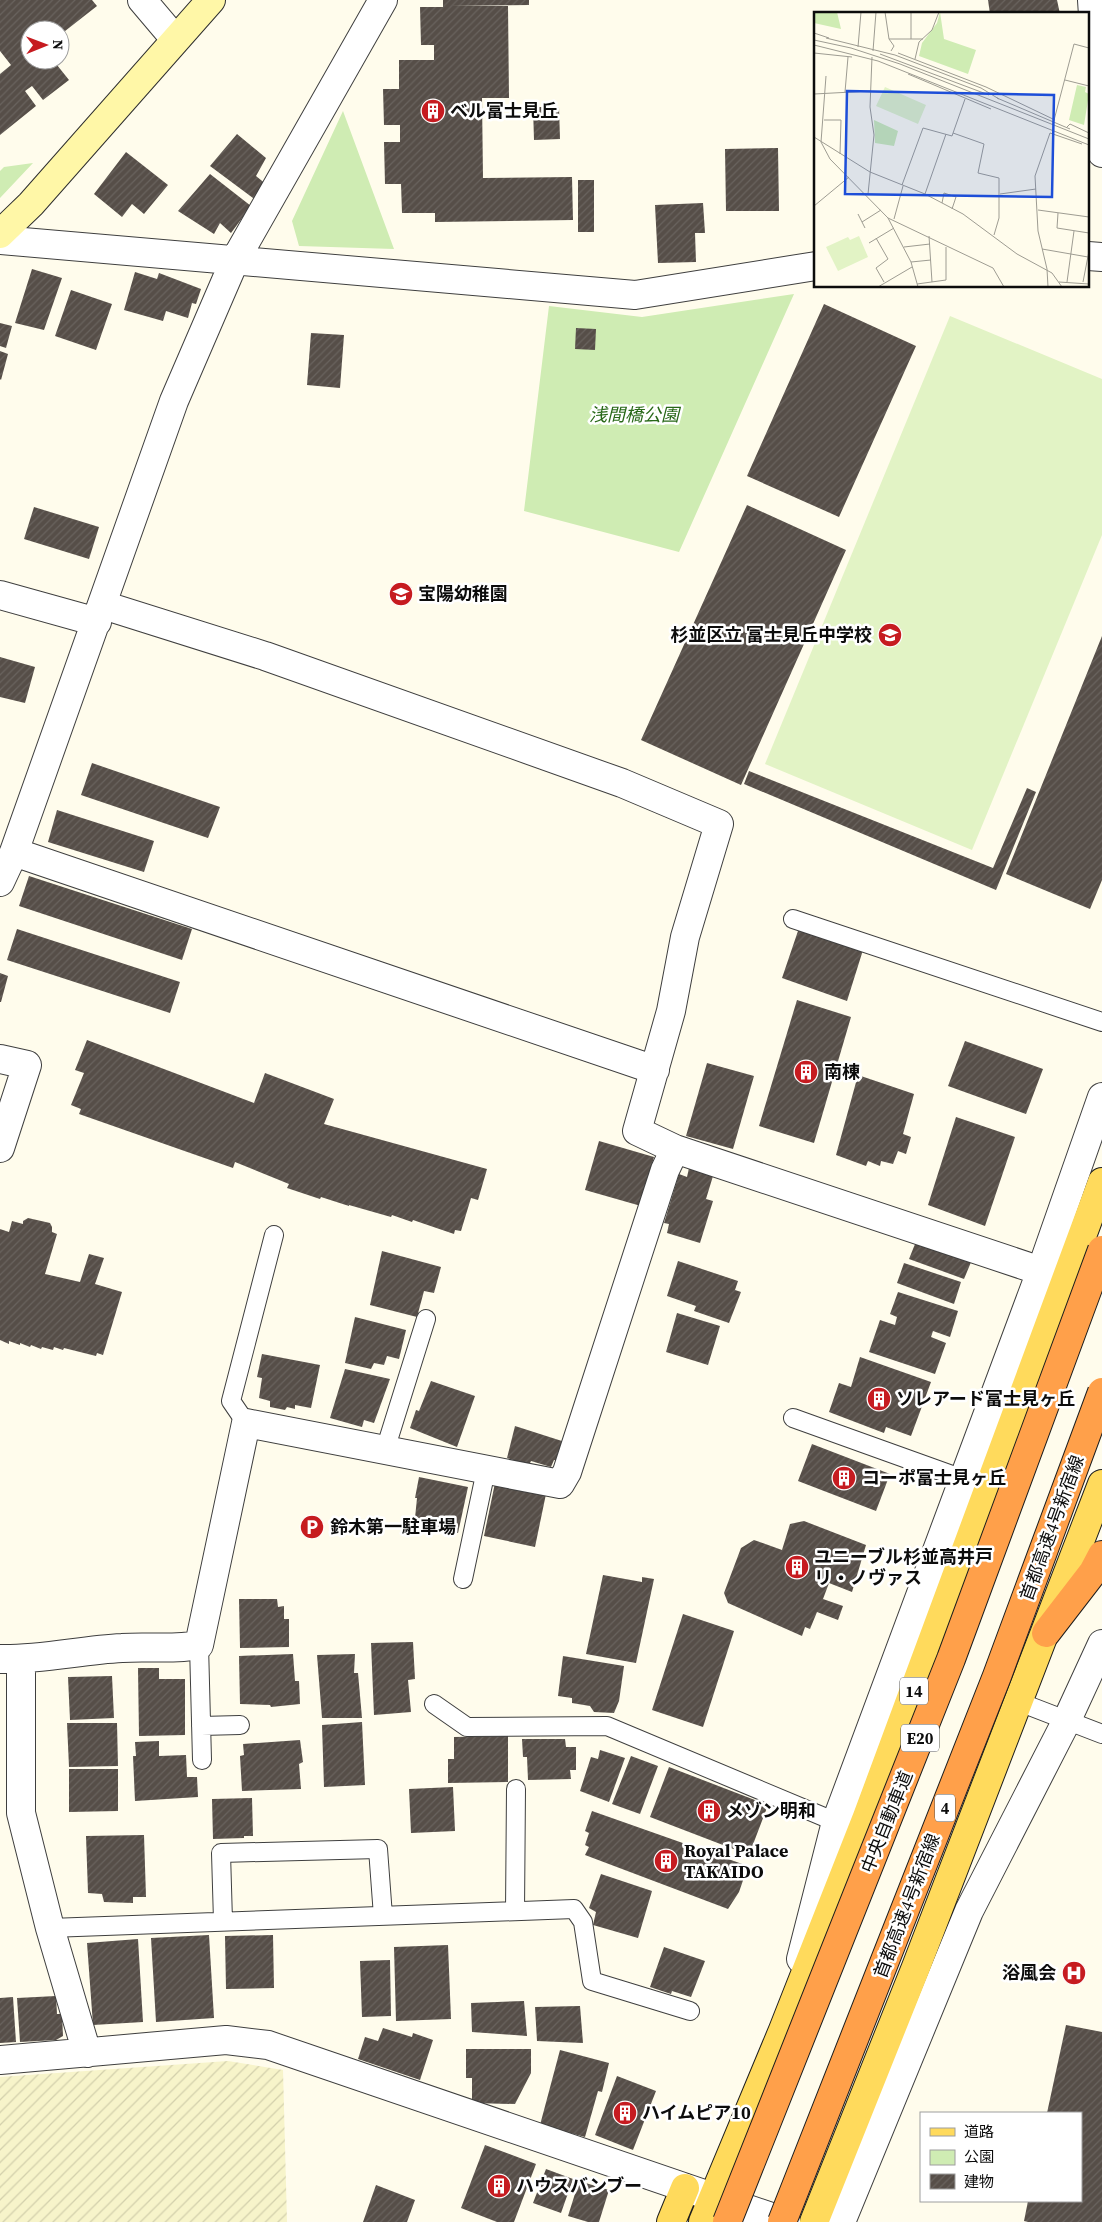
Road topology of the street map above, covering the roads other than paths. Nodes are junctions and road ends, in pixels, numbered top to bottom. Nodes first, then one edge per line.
1 (142, 0) edge
2 (211, 0) edge
3 (383, 0) edge
4 (1092, 0) edge
5 (176, 40) junction
6 (1102, 153) edge
7 (0, 234) edge
8 (0, 240) edge
9 (234, 262) junction
10 (814, 266) edge
11 (0, 595) edge
12 (100, 613) junction
13 (14, 852) junction
14 (0, 882) edge
15 (793, 919) dead end
16 (1102, 1022) edge
17 (0, 1059) edge
18 (656, 1070) junction
19 (1102, 1098) edge
20 (0, 1148) edge
21 (675, 1149) junction
22 (1102, 1182) edge
23 (274, 1235) dead end
24 (1102, 1250) edge
25 (1041, 1271) junction
26 (426, 1319) dead end
27 (1102, 1392) edge
28 (794, 1418) dead end
29 (246, 1423) junction
30 (385, 1450) junction
31 (486, 1470) junction
32 (963, 1479) junction
33 (1102, 1484) edge
34 (1102, 1555) edge
35 (463, 1579) dead end
36 (1046, 1633) junction
37 (1102, 1644) edge
38 (199, 1645) junction
39 (10, 1659) edge
40 (1019, 1702) junction
41 (434, 1704) dead end
42 (1067, 1720) junction
43 (240, 1725) dead end
44 (201, 1726) junction
45 (1102, 1734) edge
46 (202, 1760) dead end
47 (516, 1789) dead end
48 (836, 1822) junction
49 (515, 1911) junction
50 (383, 1916) junction
51 (223, 1921) junction
52 (50, 1928) junction
53 (690, 2011) dead end
54 (783, 2030) junction
55 (87, 2053) junction
56 (0, 2060) edge
57 (686, 2188) junction
58 (714, 2196) junction
59 (671, 2222) edge
60 (703, 2222) edge
61 (727, 2222) edge
62 (782, 2222) edge
63 (786, 2222) edge
64 (814, 2222) edge
65 (840, 2222) edge

1 - 5 street
2 - 5 street
3 - 9 street
4 - 6 street
5 - 7 street
8 - 9 street
9 - 10 street
9 - 12 street
11 - 12 street
12 - 13 street
12 - 18 street
13 - 14 street
13 - 18 street
15 - 16 lane
17 - 20 street
18 - 21 street
19 - 25 street
21 - 25 street
21 - 31 street
22 - 54 main road, 14
23 - 29 lane
24 - 61 highway, 中央自動車道 / E20, bridge
25 - 32 street
26 - 30 lane
27 - 62 highway, 首都高速4号新宿線 / 4, bridge
28 - 32 lane
29 - 30 street
29 - 38 street
30 - 31 street
31 - 35 lane
32 - 48 street
33 - 36 main road
34 - 36 highway
36 - 40 main road
37 - 42 street
38 - 39 street
38 - 44 lane
39 - 52 street
40 - 42 lane
40 - 64 main road
41 - 48 lane
42 - 45 lane
42 - 65 street
43 - 44 lane
44 - 46 lane
47 - 49 lane
48 - 54 street
49 - 50 lane
49 - 53 lane
50 - 51 lane
50 - 51 lane
51 - 52 lane
52 - 55 street
54 - 58 main road, 14
55 - 56 street
55 - 57 street
57 - 58 street
57 - 59 main road
58 - 60 main road, 14
58 - 63 street

